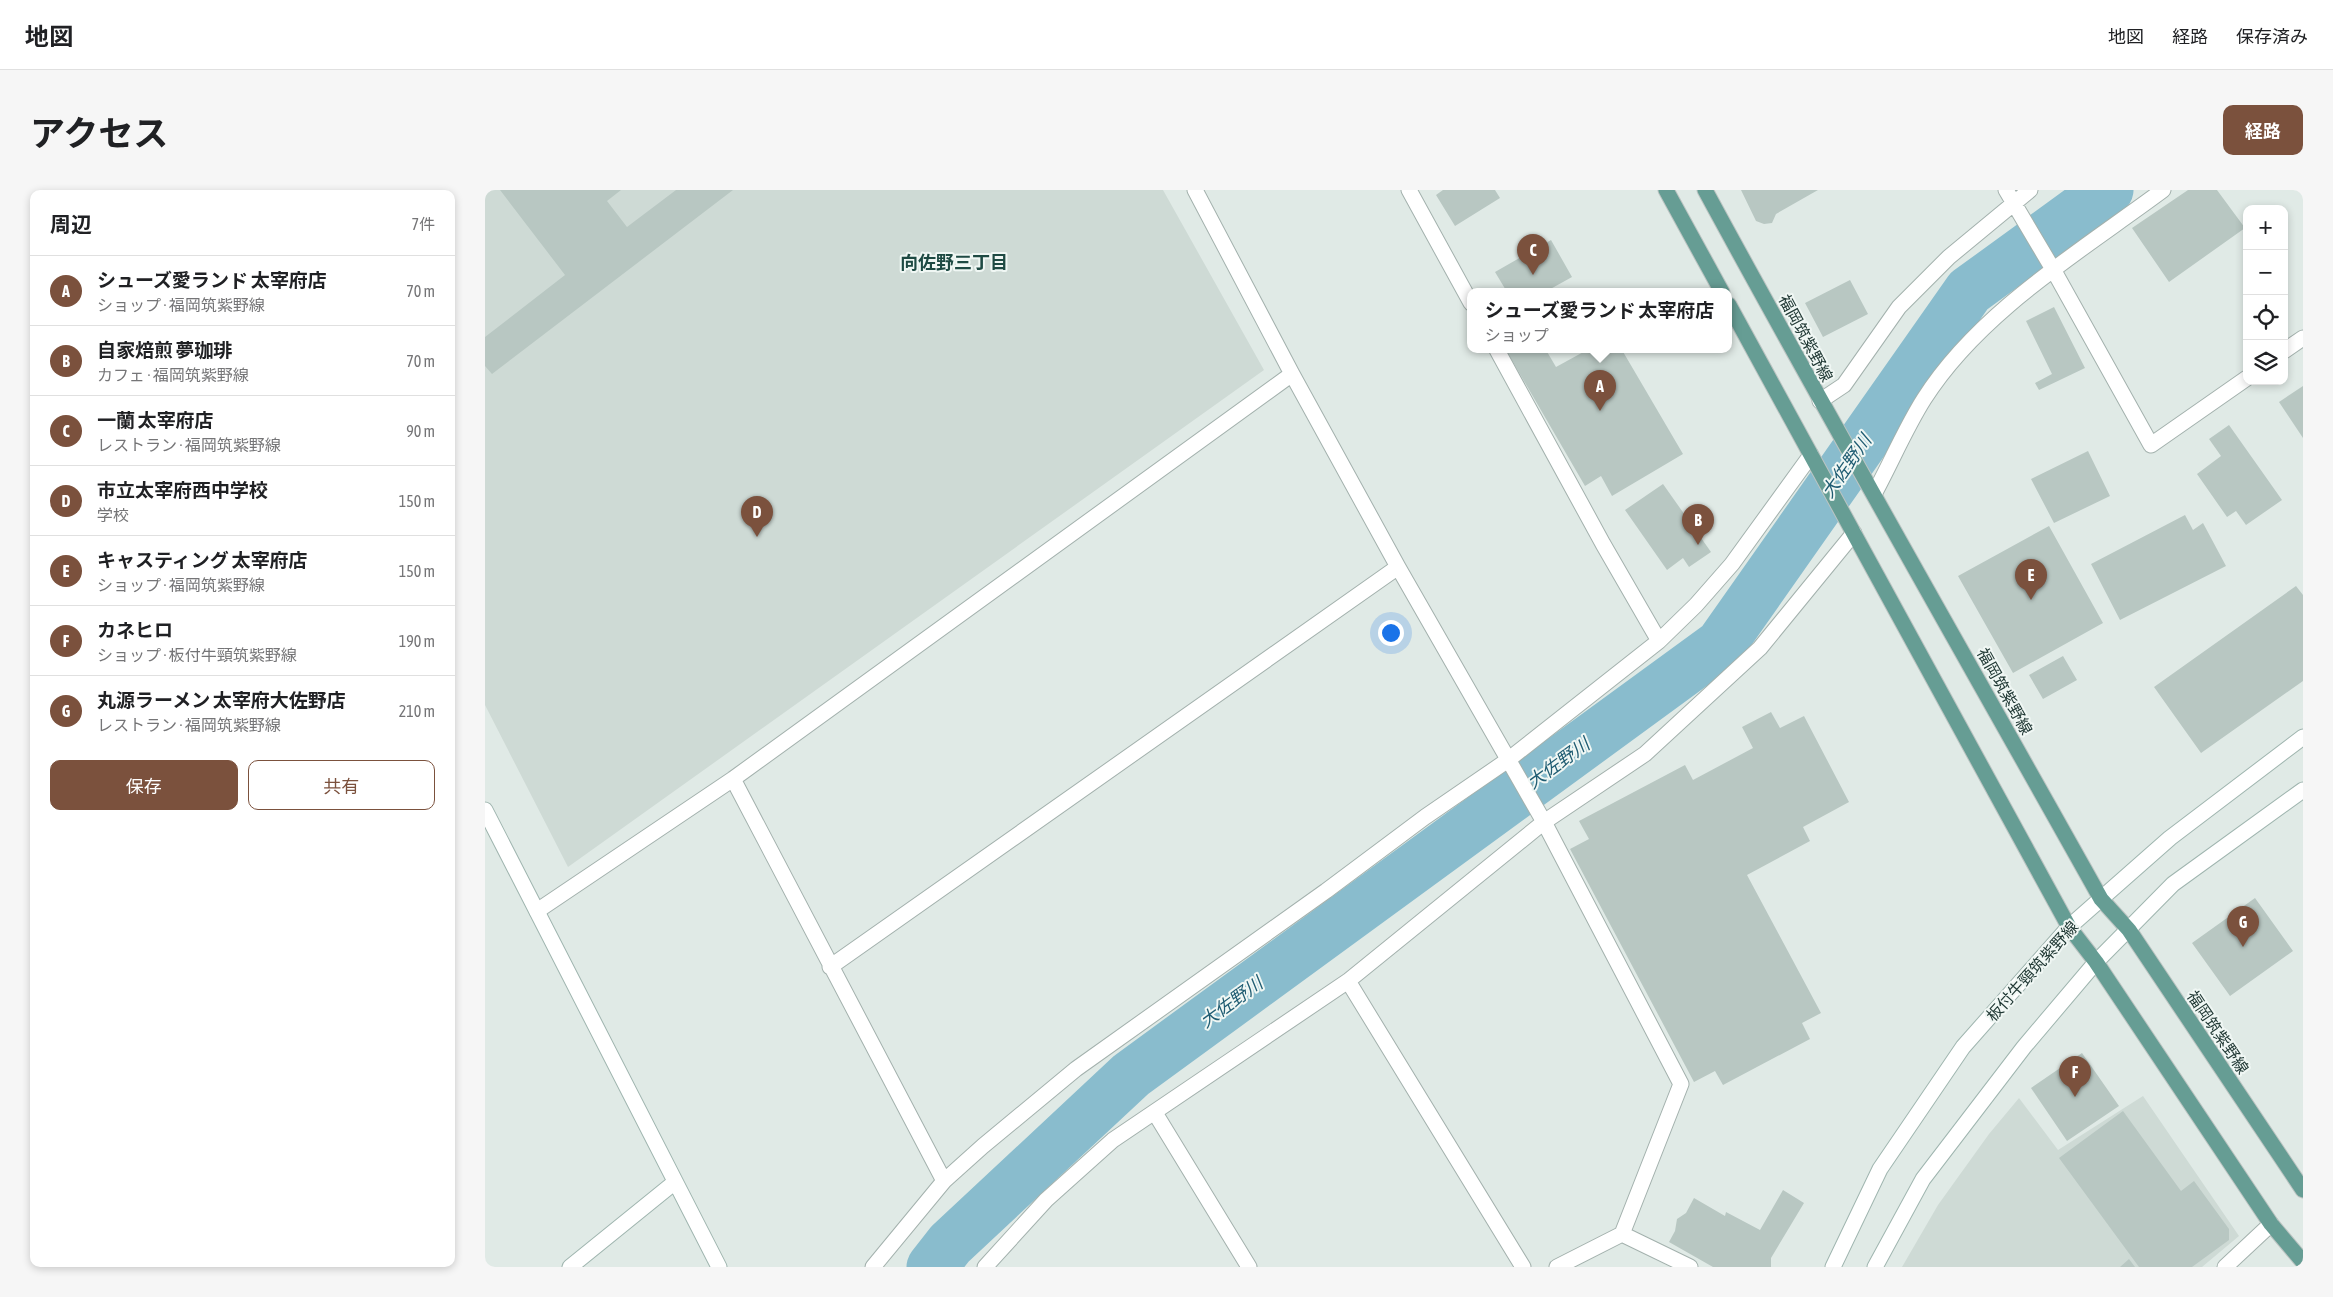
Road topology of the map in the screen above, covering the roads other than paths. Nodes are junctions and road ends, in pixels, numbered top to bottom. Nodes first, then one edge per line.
1 (1195, 190) edge
2 (1409, 190) edge
3 (1666, 190) edge
4 (1705, 190) edge
5 (2030, 190) edge
6 (2163, 190) edge
7 (2009, 197) edge
8 (2054, 271) junction
9 (1720, 288) edge
10 (1467, 296) edge
11 (1732, 310) edge
12 (2303, 338) edge
13 (2288, 348) edge
14 (1499, 353) edge
15 (1292, 374) junction
16 (2243, 381) edge
17 (1820, 401) junction
18 (1811, 455) junction
19 (1875, 494) junction
20 (1854, 533) junction
21 (1399, 567) junction
22 (1659, 641) junction
23 (2303, 737) edge
24 (1508, 760) junction
25 (733, 779) junction
26 (2303, 790) edge
27 (485, 810) edge
28 (1544, 822) junction
29 (2101, 899) junction
30 (537, 911) junction
31 (2069, 926) junction
32 (2129, 930) junction
33 (2096, 962) junction
34 (830, 967) junction
35 (1348, 981) junction
36 (1155, 1113) junction
37 (675, 1182) junction
38 (944, 1182) junction
39 (2303, 1190) edge
40 (2271, 1224) junction
41 (1622, 1234) junction
42 (2303, 1262) edge
43 (570, 1267) edge
44 (719, 1267) edge
45 (873, 1267) edge
46 (985, 1267) edge
47 (1249, 1267) edge
48 (1523, 1267) edge
49 (1557, 1267) edge
50 (1690, 1267) edge
51 (1833, 1267) edge
52 (1875, 1267) edge
53 (2225, 1267) edge

1 - 15 street
2 - 10 street
3 - 9 main road
4 - 17 main road, 福岡筑紫野線
5 - 7 street
6 - 8 street
7 - 8 street
7 - 17 street
8 - 16 street
8 - 19 street
11 - 18 main road
12 - 13 street
14 - 22 street
15 - 21 street
15 - 25 street
17 - 19 main road, 福岡筑紫野線
18 - 20 main road
18 - 22 street
19 - 29 main road, 福岡筑紫野線
20 - 28 street
20 - 31 main road
21 - 24 street
21 - 34 street
22 - 24 street
23 - 29 street, 板付牛頸筑紫野線
24 - 28 street
24 - 38 street
25 - 30 street
25 - 34 street
26 - 32 street
27 - 30 street
28 - 35 street
28 - 41 street
29 - 31 street, 板付牛頸筑紫野線
29 - 32 main road, 福岡筑紫野線
30 - 37 street
31 - 33 main road
31 - 51 street, 板付牛頸筑紫野線
32 - 33 street
32 - 39 main road, 福岡筑紫野線
33 - 40 main road
33 - 52 street
34 - 38 street
35 - 36 street
35 - 48 street
36 - 46 street
36 - 47 street
37 - 43 street
37 - 44 street
38 - 45 street
40 - 42 main road
40 - 53 street
41 - 49 street
41 - 50 street

